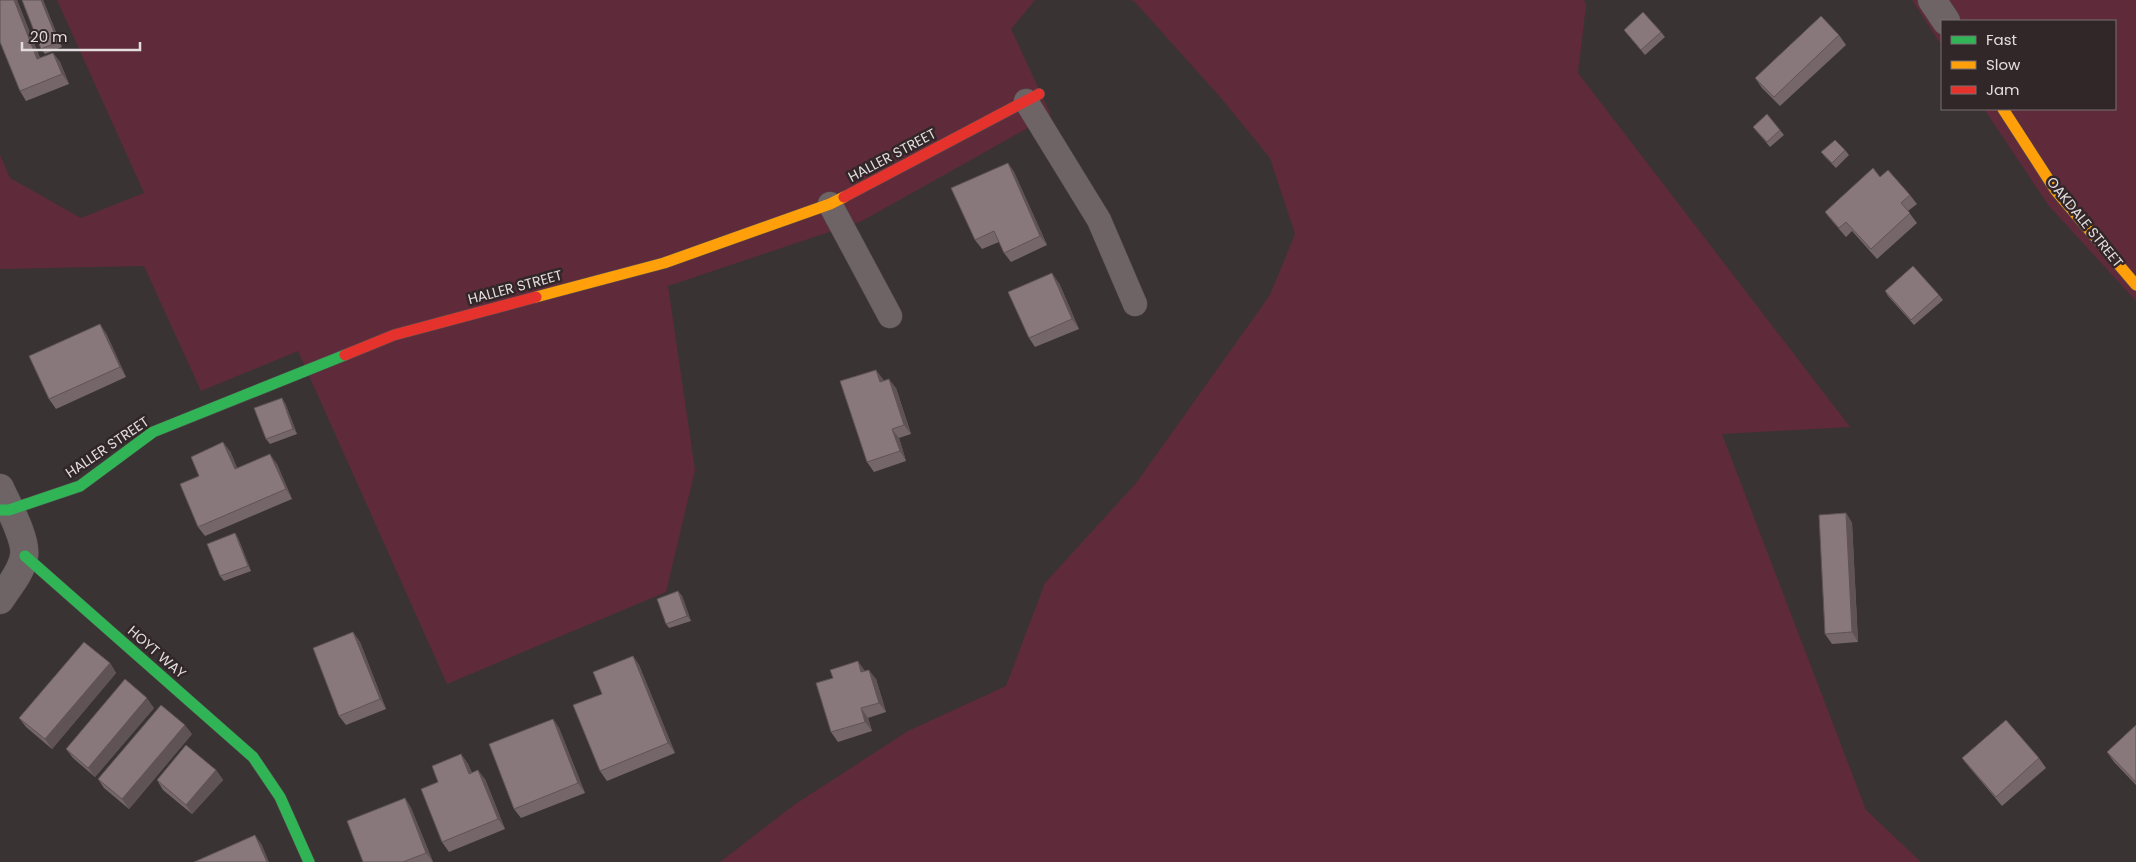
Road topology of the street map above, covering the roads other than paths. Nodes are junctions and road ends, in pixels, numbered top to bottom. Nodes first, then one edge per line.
1 (1932, 0) edge
2 (1945, 20) edge
3 (1033, 97) joint
4 (2004, 110) edge
5 (830, 204) junction
6 (2136, 284) edge
7 (1135, 304) dead end
8 (890, 316) dead end
9 (3, 503) edge
10 (25, 556) junction
11 (0, 600) edge
12 (309, 862) edge

1 - 2 street
3 - 5 street, HALLER STREET
3 - 7 lane
4 - 6 street, OAKDALE STREET
5 - 8 lane
5 - 9 street, HALLER STREET
9 - 10 street
10 - 11 street
10 - 12 street, HOYT WAY

